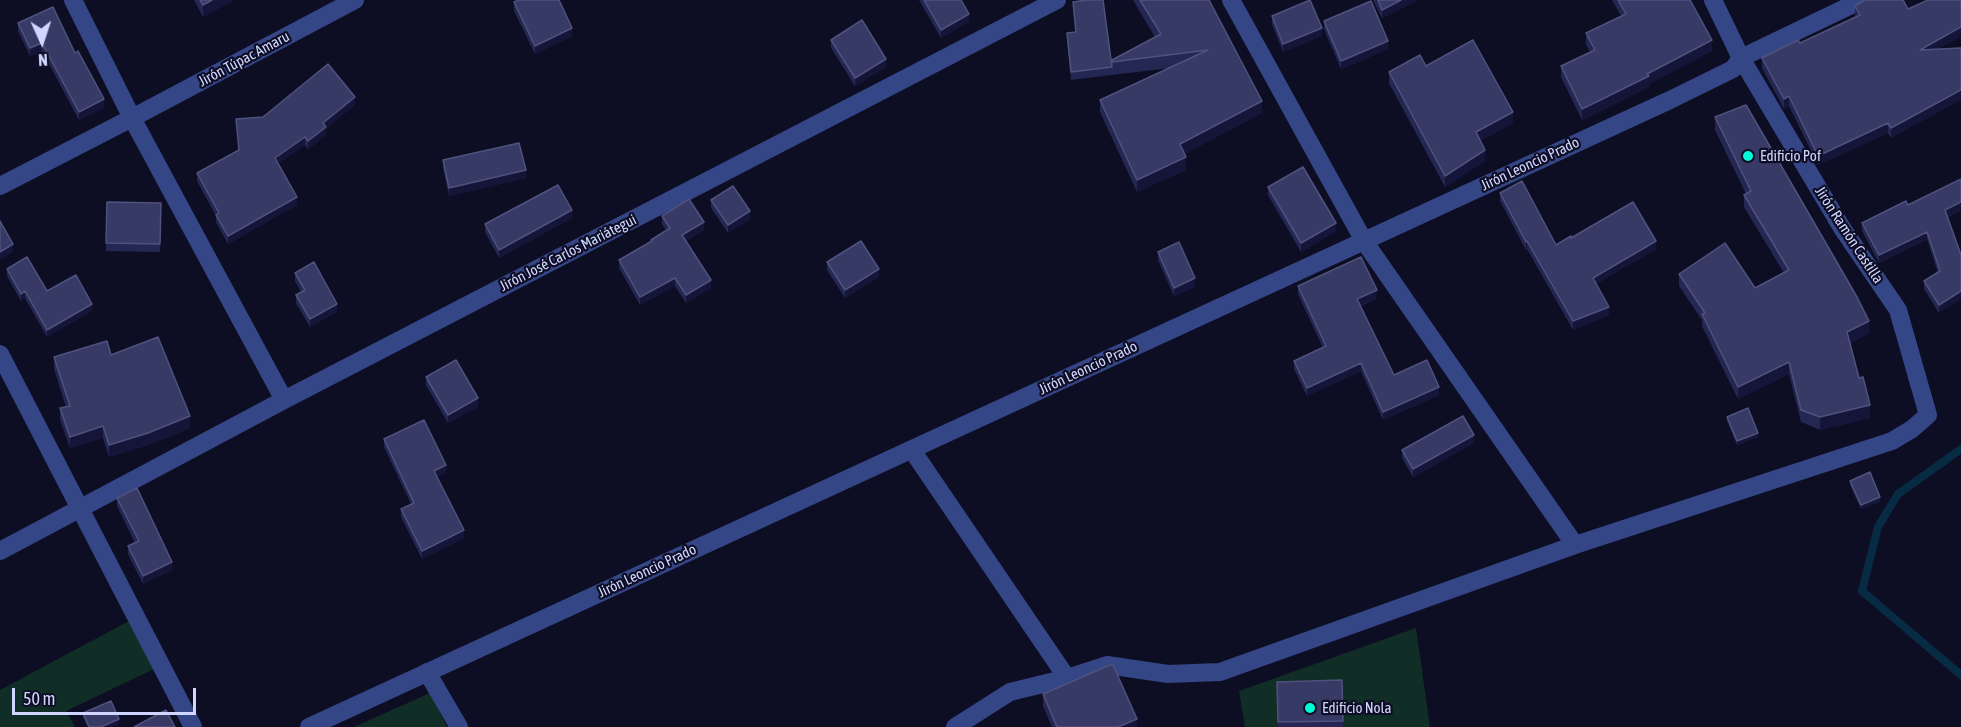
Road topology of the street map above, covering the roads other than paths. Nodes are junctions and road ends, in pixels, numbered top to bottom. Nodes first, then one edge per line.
1 (72, 0) edge
2 (355, 0) edge
3 (1057, 0) edge
4 (1231, 0) edge
5 (1713, 0) edge
6 (1862, 0) edge
7 (1741, 58) junction
8 (132, 118) junction
9 (0, 186) edge
10 (1364, 241) junction
11 (0, 354) edge
12 (284, 400) junction
13 (912, 450) junction
14 (81, 508) junction
15 (1575, 545) junction
16 (0, 551) edge
17 (427, 672) junction
18 (1067, 678) junction
19 (193, 727) edge
20 (309, 727) edge
21 (459, 727) edge
22 (955, 727) edge

1 - 8 street
2 - 8 street, Jirón Túpac Amaru
3 - 12 street, Jirón José Carlos Mariátegui
4 - 10 street
5 - 7 street
6 - 7 street, Jirón Leoncio Prado
7 - 10 street, Jirón Leoncio Prado
7 - 15 street
8 - 9 street, Jirón Túpac Amaru
8 - 12 street
10 - 13 street, Jirón Leoncio Prado
10 - 15 street
10 - 15 street
11 - 14 street
12 - 14 street, Jirón José Carlos Mariátegui
13 - 17 street, Jirón Leoncio Prado
13 - 18 street
14 - 16 street, Jirón José Carlos Mariátegui
14 - 19 street
15 - 18 street
17 - 20 street, Jirón Leoncio Prado
17 - 21 street
18 - 22 street

